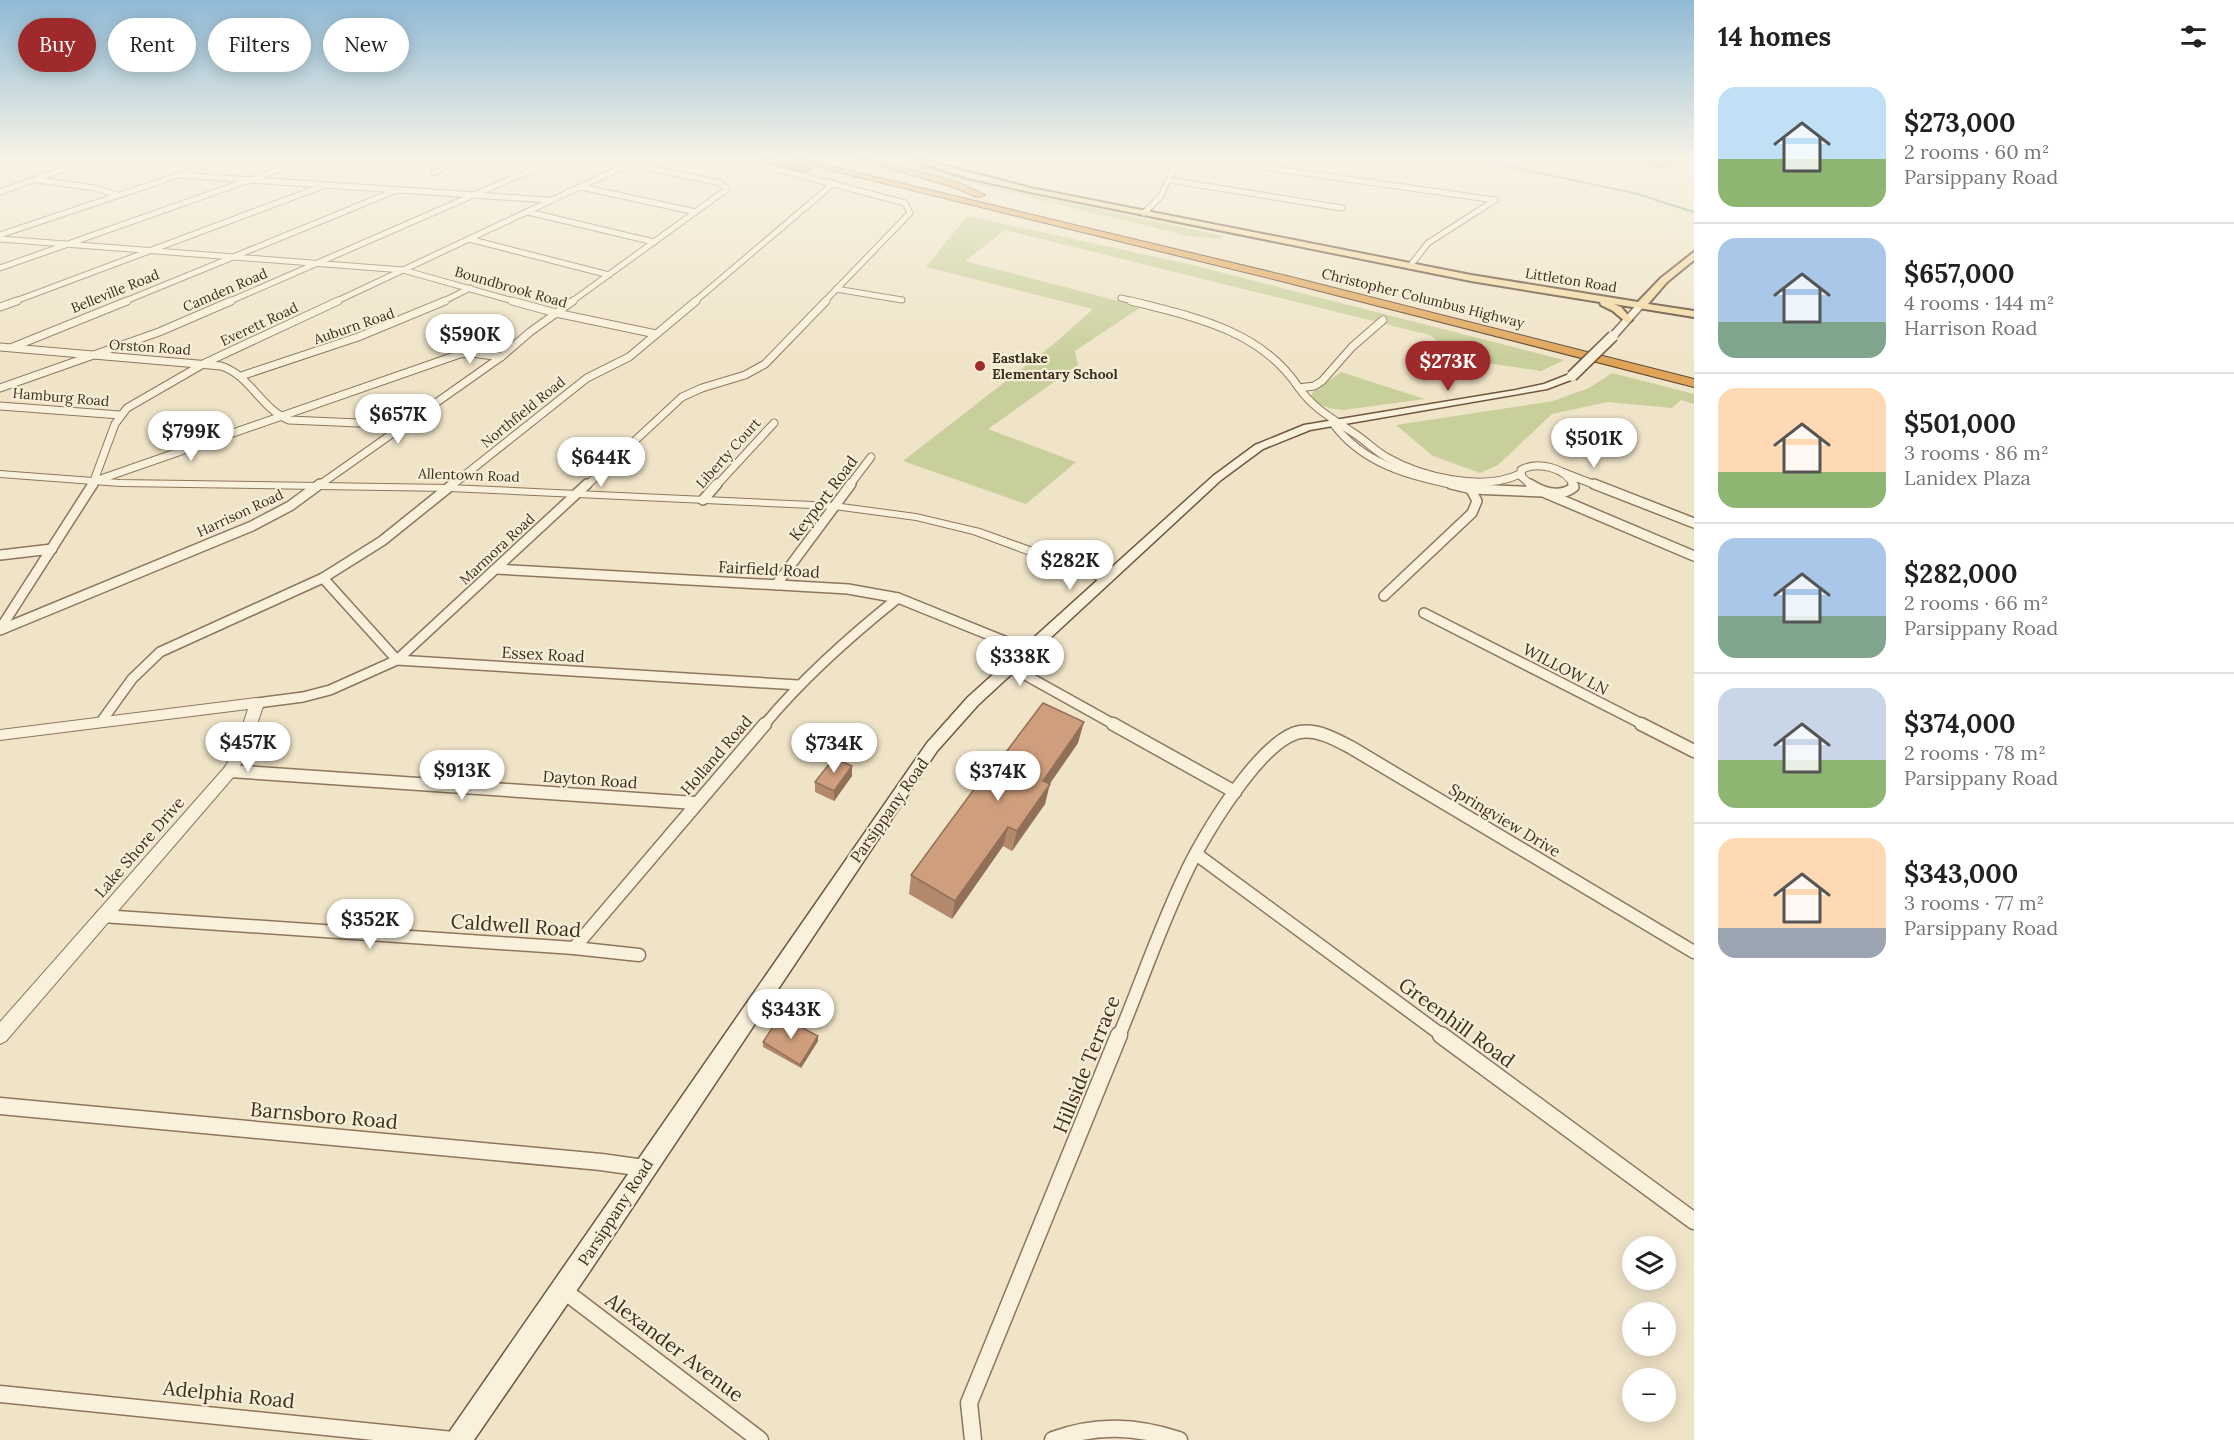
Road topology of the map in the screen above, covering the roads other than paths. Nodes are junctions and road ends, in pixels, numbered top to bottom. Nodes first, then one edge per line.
1 (27, 227) edge
2 (115, 227) edge
3 (211, 227) edge
4 (305, 227) edge
5 (400, 227) edge
6 (495, 227) edge
7 (592, 227) edge
8 (675, 227) edge
9 (782, 227) edge
10 (896, 227) edge
11 (1074, 227) edge
12 (1110, 227) edge
13 (1215, 227) edge
14 (1453, 227) edge
15 (0, 237) edge
16 (469, 239) junction
17 (654, 242) junction
18 (67, 244) junction
19 (150, 250) junction
20 (1694, 255) edge
21 (234, 256) junction
22 (319, 263) junction
23 (1410, 266) junction
24 (0, 268) edge
25 (403, 270) junction
26 (609, 275) junction
27 (470, 288) junction
28 (836, 289) junction
29 (1589, 297) junction
30 (1121, 298) dead end
31 (902, 300) dead end
32 (1641, 305) junction
33 (0, 307) edge
34 (556, 313) junction
35 (1694, 314) edge
36 (1383, 320) dead end
37 (1627, 320) junction
38 (656, 333) junction
39 (0, 347) edge
40 (10, 348) junction
41 (97, 355) junction
42 (501, 357) junction
43 (205, 363) junction
44 (1694, 372) edge
45 (241, 376) junction
46 (1694, 383) edge
47 (0, 388) edge
48 (1299, 388) junction
49 (0, 406) edge
50 (120, 415) junction
51 (279, 416) junction
52 (1332, 422) junction
53 (774, 423) dead end
54 (405, 425) junction
55 (871, 457) dead end
56 (1562, 472) junction
57 (0, 474) edge
58 (1520, 474) junction
59 (95, 481) junction
60 (1466, 481) junction
61 (318, 486) junction
62 (449, 488) junction
63 (1472, 489) junction
64 (1543, 492) junction
65 (576, 494) junction
66 (703, 500) junction
67 (834, 506) junction
68 (1694, 523) edge
69 (51, 549) junction
70 (0, 555) edge
71 (1694, 556) edge
72 (496, 569) junction
73 (323, 578) junction
74 (1107, 579) junction
75 (776, 585) junction
76 (1384, 596) dead end
77 (898, 598) junction
78 (1424, 613) dead end
79 (0, 629) edge
80 (1029, 651) junction
81 (397, 660) junction
82 (1011, 667) junction
83 (798, 685) junction
84 (257, 703) junction
85 (101, 722) junction
86 (1295, 733) joint
87 (0, 735) edge
88 (1694, 752) edge
89 (230, 771) junction
90 (1235, 792) junction
91 (695, 803) junction
92 (1196, 854) junction
93 (102, 916) junction
94 (574, 948) junction
95 (1694, 952) edge
96 (639, 955) dead end
97 (0, 1035) edge
98 (0, 1106) edge
99 (644, 1168) junction
100 (1694, 1221) edge
101 (563, 1290) junction
102 (0, 1394) edge
103 (453, 1440) edge
104 (459, 1440) edge
105 (760, 1440) edge
106 (973, 1440) edge
107 (1053, 1440) edge
108 (1179, 1440) edge

1 - 15 street
2 - 18 street
3 - 19 street
4 - 21 street, Belleville Road
5 - 22 street, Camden Road
6 - 16 street, Everett Road
7 - 17 street
8 - 17 street, Harrison Road
9 - 38 street, Northfield Road
10 - 28 street, Marmora Road
11 - 46 highway, Christopher Columbus Highway
12 - 44 highway, Christopher Columbus Highway
13 - 23 main road, Littleton Road
14 - 23 street
15 - 18 street, Boundbrook Road
16 - 25 street, Everett Road
16 - 26 street
17 - 26 street, Harrison Road
18 - 19 street, Boundbrook Road
18 - 24 street
19 - 21 street, Boundbrook Road
19 - 33 street
20 - 32 main road
21 - 22 street, Boundbrook Road
21 - 40 street, Belleville Road
22 - 25 street, Boundbrook Road
22 - 41 street, Camden Road
23 - 29 main road, Littleton Road
25 - 27 street, Boundbrook Road
25 - 43 street, Everett Road
26 - 34 street, Harrison Road
27 - 34 street, Boundbrook Road
27 - 45 street, Auburn Road
28 - 31 street
28 - 65 street, Marmora Road
29 - 32 main road, Littleton Road
29 - 37 main road
30 - 48 street
32 - 35 main road, Littleton Road
32 - 37 main road, Parsippany Road
34 - 38 street, Boundbrook Road
34 - 42 street, Harrison Road
36 - 48 street
37 - 52 main road, Parsippany Road, bridge
38 - 62 street, Northfield Road
39 - 40 street, Orston Road
40 - 41 street, Orston Road
41 - 43 street, Orston Road
41 - 47 street, Camden Road
42 - 51 street
42 - 54 street, Harrison Road
43 - 45 street, Orston Road
43 - 50 street, Everett Road
45 - 51 street, Orston Road
48 - 52 street
49 - 50 street, Hamburg Road
50 - 59 street, Everett Road
51 - 54 street
51 - 59 street
52 - 60 street
52 - 63 street
52 - 74 main road, Parsippany Road
53 - 66 street, Liberty Court
54 - 61 street, Harrison Road
55 - 67 street, Keyport Road
56 - 58 street
56 - 64 street
56 - 68 street
57 - 59 street, Allentown Road
58 - 60 street
58 - 64 street
59 - 61 street, Allentown Road
59 - 69 street, Everett Road
60 - 63 street
61 - 62 street, Allentown Road
61 - 79 street, Harrison Road
62 - 65 street, Allentown Road
62 - 73 street, Northfield Road
63 - 64 street
63 - 76 street
64 - 71 street
65 - 66 street, Allentown Road
65 - 72 street, Marmora Road
66 - 67 street, Allentown Road
67 - 74 street, Allentown Road
67 - 75 street, Keyport Road
69 - 70 street
69 - 79 street, Everett Road
72 - 75 street, Fairfield Road
72 - 81 street, Marmora Road
73 - 81 street
73 - 85 street, Northfield Road
74 - 80 main road, Parsippany Road
75 - 77 street, Fairfield Road
77 - 80 street, Fairfield Road
77 - 83 street, Holland Road
78 - 88 street, WILLOW LN
80 - 82 main road, Parsippany Road
81 - 83 street, Essex Road
81 - 84 street, Marmora Road
82 - 90 street
82 - 99 main road, Parsippany Road
83 - 91 street, Holland Road
84 - 85 street
84 - 89 street, Lake Shore Drive
85 - 87 street
86 - 90 street, Hillside Terrace
86 - 95 street, Springview Drive
89 - 91 street, Dayton Road
89 - 93 street, Lake Shore Drive
90 - 92 street, Hillside Terrace
91 - 94 street, Holland Road
92 - 100 street, Greenhill Road
92 - 106 street, Hillside Terrace
93 - 94 street, Caldwell Road
93 - 97 street, Lake Shore Drive
94 - 96 street, Caldwell Road
98 - 99 street, Barnsboro Road
99 - 101 main road, Parsippany Road
101 - 104 main road, Parsippany Road
101 - 105 street, Alexander Avenue
102 - 103 street, Adelphia Road
107 - 108 street

